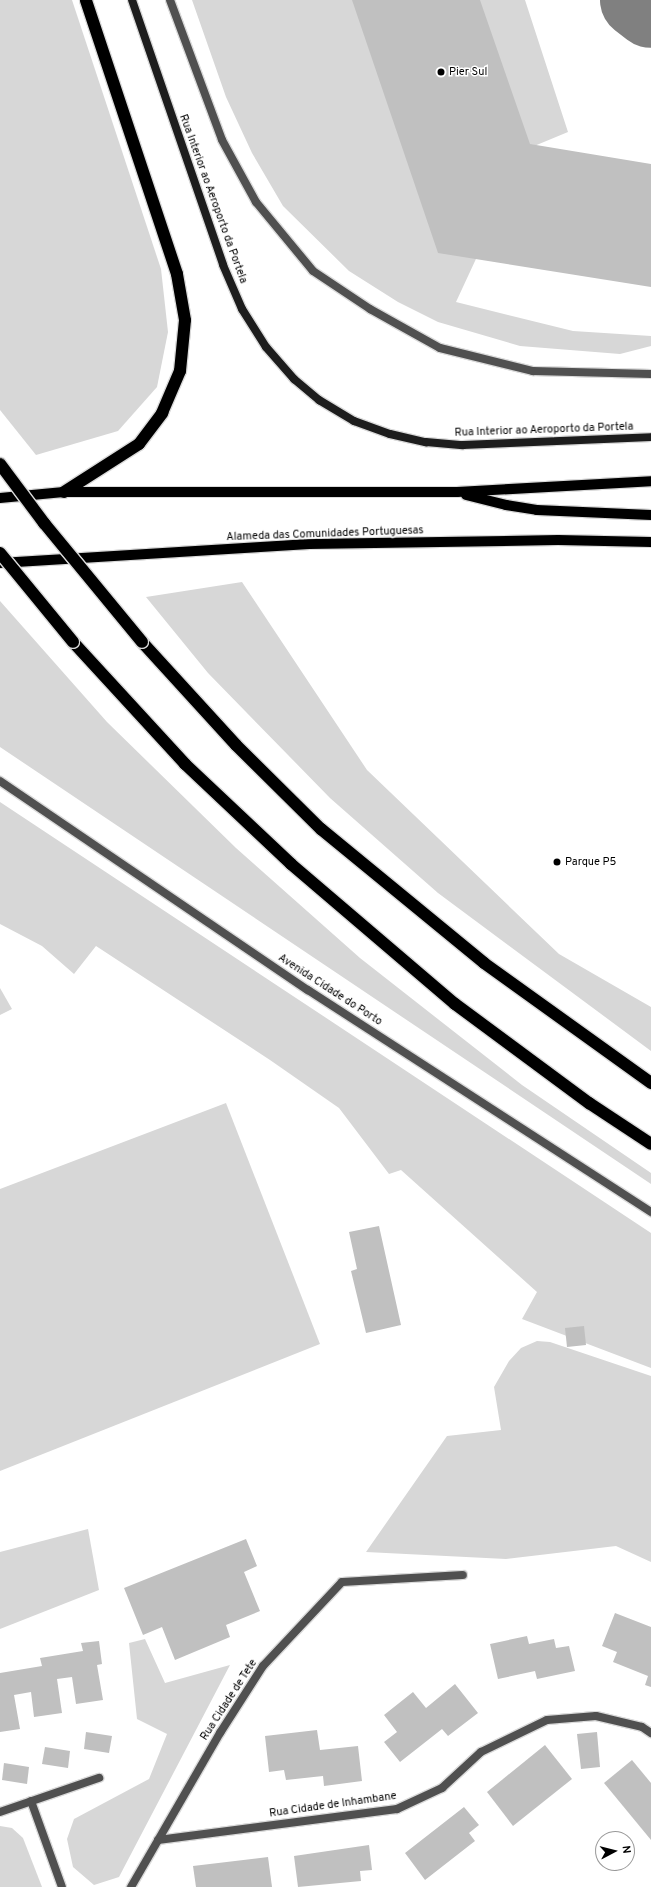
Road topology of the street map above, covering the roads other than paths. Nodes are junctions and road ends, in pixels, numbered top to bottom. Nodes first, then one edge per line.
1 (86, 0) edge
2 (132, 0) edge
3 (170, 0) edge
4 (651, 374) edge
5 (651, 437) edge
6 (0, 464) edge
7 (651, 481) edge
8 (64, 492) junction
9 (457, 492) junction
10 (0, 498) edge
11 (651, 515) edge
12 (651, 542) edge
13 (0, 553) edge
14 (0, 563) edge
15 (0, 781) edge
16 (651, 1083) edge
17 (651, 1144) edge
18 (651, 1212) edge
19 (463, 1575) dead end
20 (651, 1733) edge
21 (99, 1778) dead end
22 (31, 1801) junction
23 (0, 1812) edge
24 (158, 1840) junction
25 (62, 1887) edge
26 (131, 1887) edge

1 - 8 highway
2 - 5 street, Rua Interior ao Aeroporto da Portela
3 - 4 street
6 - 16 highway, bridge
7 - 9 main road
8 - 9 main road
8 - 10 main road
9 - 11 main road
12 - 14 main road, Alameda das Comunidades Portuguesas
13 - 17 highway, bridge
15 - 18 street, Avenida Cidade do Porto
19 - 24 street, Rua Cidade de Tete
20 - 24 street, Rua Cidade de Inhambane
21 - 22 street
22 - 23 street
22 - 25 street
24 - 26 street, Rua Cidade de Tete

